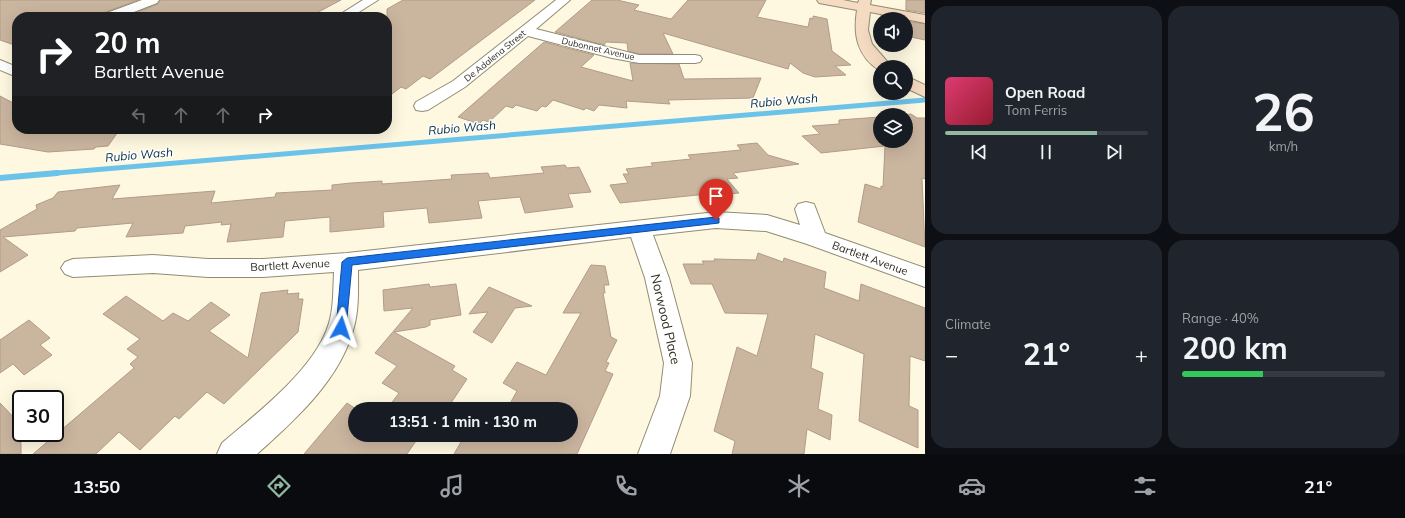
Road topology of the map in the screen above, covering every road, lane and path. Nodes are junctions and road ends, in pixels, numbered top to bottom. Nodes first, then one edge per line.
1 (153, 0) edge
2 (372, 0) edge
3 (564, 0) edge
4 (823, 0) edge
5 (865, 4) edge
6 (122, 12) edge
7 (351, 12) edge
8 (925, 19) edge
9 (526, 31) junction
10 (695, 59) dead end
11 (4, 60) edge
12 (876, 60) edge
13 (12, 67) edge
14 (913, 85) edge
15 (924, 91) edge
16 (422, 106) dead end
17 (806, 209) dead end
18 (640, 230) junction
19 (814, 238) junction
20 (347, 262) junction
21 (73, 268) dead end
22 (925, 278) edge
23 (233, 454) edge
24 (654, 454) edge

1 - 6 street
2 - 7 street
3 - 9 street, De Adalena Street
4 - 5 street
5 - 8 street
5 - 12 street
9 - 10 street, Dubonnet Avenue
9 - 16 street, De Adalena Street
11 - 13 street
14 - 15 street
17 - 19 street
18 - 19 street, Bartlett Avenue
18 - 20 street, Bartlett Avenue
18 - 24 street, Norwood Place
19 - 22 street, Bartlett Avenue
20 - 21 street, Bartlett Avenue
20 - 23 street

